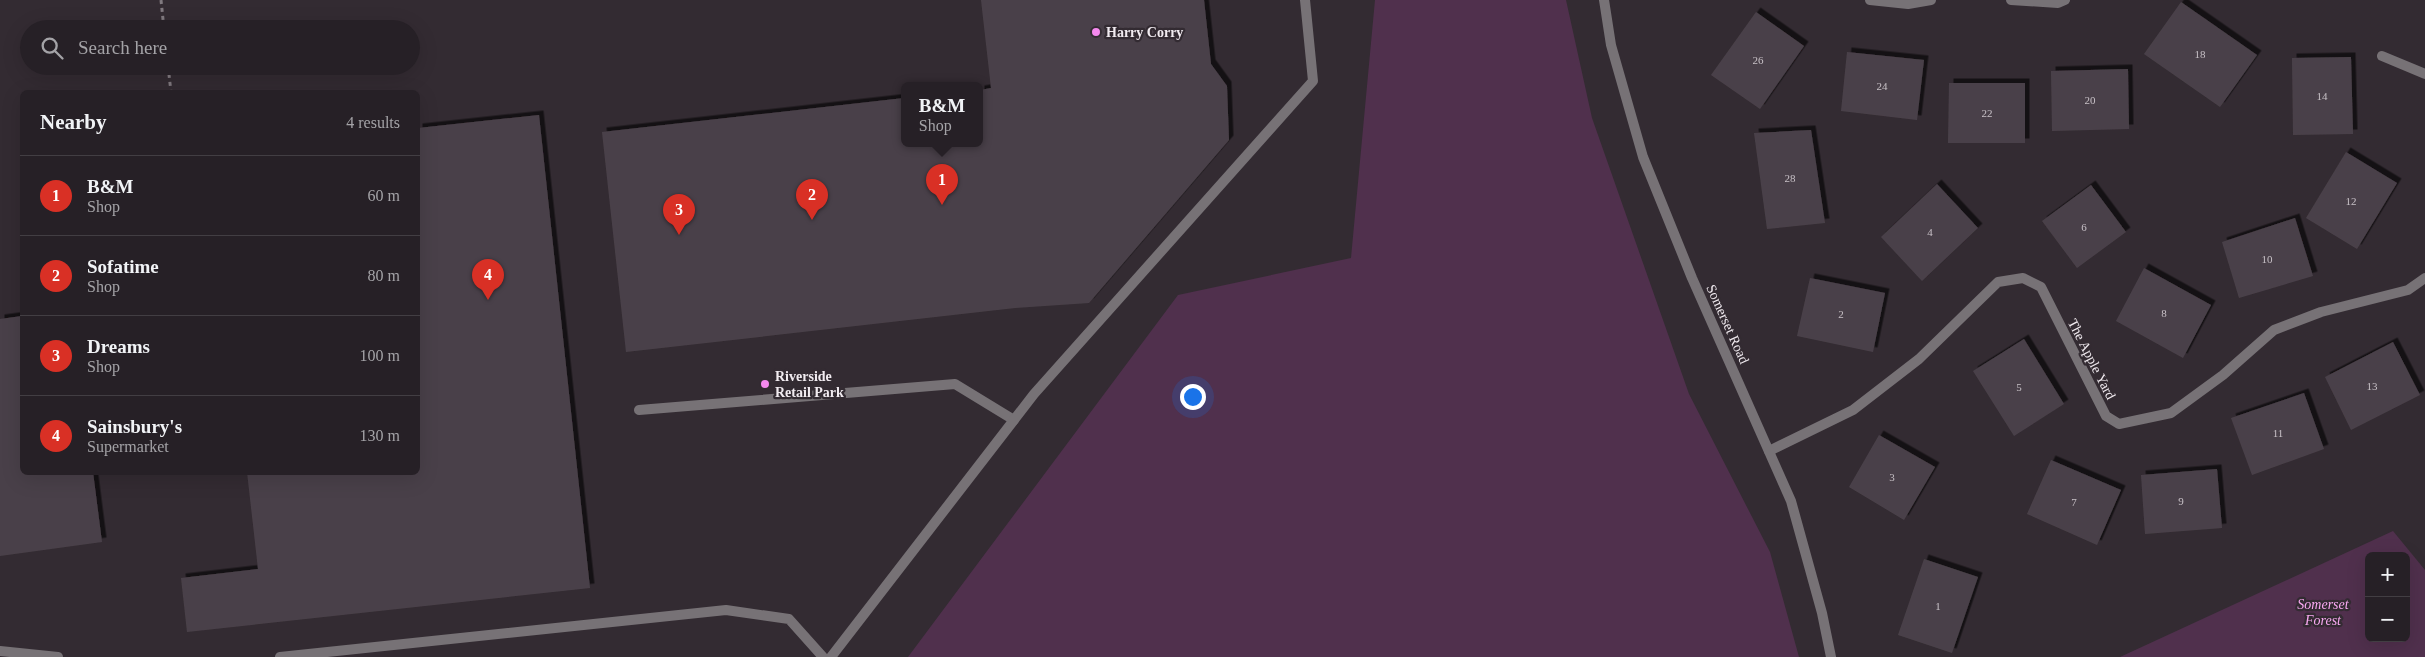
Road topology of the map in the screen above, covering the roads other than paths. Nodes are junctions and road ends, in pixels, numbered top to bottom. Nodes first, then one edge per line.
1 (1305, 0) edge
2 (1604, 0) edge
3 (1870, 0) edge
4 (1931, 0) edge
5 (2010, 0) edge
6 (2066, 0) edge
7 (2382, 56) dead end
8 (2425, 74) edge
9 (2425, 278) edge
10 (639, 410) dead end
11 (1014, 420) junction
12 (1769, 451) junction
13 (0, 651) edge
14 (58, 657) edge
15 (280, 657) edge
16 (823, 657) edge
17 (831, 657) edge
18 (1830, 657) edge

1 - 11 street
2 - 12 street, Somerset Road
3 - 4 street
5 - 6 street
7 - 8 street
9 - 12 street, The Apple Yard
10 - 11 street
11 - 17 street
12 - 18 street, Somerset Road
13 - 14 street
15 - 16 street

